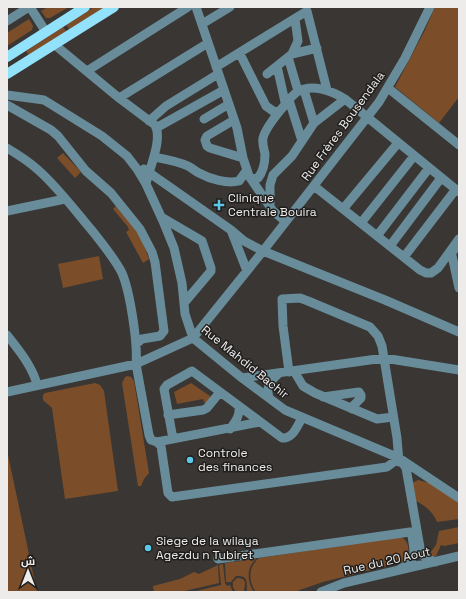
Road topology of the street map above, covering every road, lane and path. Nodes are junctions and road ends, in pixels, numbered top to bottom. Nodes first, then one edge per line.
1 (30, 7) edge
2 (85, 7) edge
3 (114, 7) edge
4 (188, 7) edge
5 (196, 7) edge
6 (230, 7) edge
7 (428, 9) edge
8 (295, 19) junction
9 (7, 21) edge
10 (202, 24) junction
11 (46, 32) junction
12 (208, 43) junction
13 (55, 44) junction
14 (317, 48) junction
15 (240, 54) junction
16 (290, 55) junction
17 (7, 57) edge
18 (277, 66) junction
19 (217, 70) junction
20 (87, 71) junction
21 (7, 74) edge
22 (267, 74) dead end
23 (388, 88) junction
24 (224, 90) junction
25 (327, 90) junction
26 (301, 91) junction
27 (7, 95) edge
28 (119, 98) junction
29 (345, 99) junction
30 (287, 101) junction
31 (230, 104) junction
32 (7, 105) edge
33 (278, 112) junction
34 (366, 117) junction
35 (204, 119) dead end
36 (234, 120) junction
37 (149, 121) junction
38 (314, 123) junction
39 (156, 128) junction
40 (302, 141) junction
41 (398, 143) junction
42 (459, 145) edge
43 (7, 148) edge
44 (127, 156) junction
45 (414, 156) junction
46 (154, 157) junction
47 (243, 158) junction
48 (429, 168) junction
49 (247, 170) junction
50 (148, 172) junction
51 (441, 178) junction
52 (251, 179) junction
53 (146, 184) junction
54 (314, 186) junction
55 (457, 190) edge
56 (64, 199) junction
57 (270, 204) junction
58 (343, 209) junction
59 (7, 211) edge
60 (161, 217) junction
61 (285, 221) junction
62 (361, 223) junction
63 (231, 230) junction
64 (377, 236) junction
65 (459, 238) edge
66 (390, 246) junction
67 (455, 250) edge
68 (263, 251) junction
69 (404, 257) junction
70 (247, 271) junction
71 (459, 288) edge
72 (184, 303) junction
73 (459, 332) edge
74 (7, 335) edge
75 (193, 338) junction
76 (136, 344) junction
77 (384, 358) junction
78 (136, 364) junction
79 (459, 370) edge
80 (291, 372) junction
81 (278, 374) junction
82 (242, 378) junction
83 (37, 385) junction
84 (7, 392) edge
85 (220, 392) junction
86 (269, 398) junction
87 (338, 398) junction
88 (239, 406) junction
89 (352, 409) junction
90 (168, 415) junction
91 (394, 417) junction
92 (302, 418) junction
93 (260, 422) junction
94 (230, 429) junction
95 (173, 439) junction
96 (157, 442) junction
97 (399, 458) junction
98 (459, 498) edge
99 (414, 531) junction
100 (423, 556) junction
101 (459, 556) edge
102 (218, 559) dead end
103 (436, 562) junction
104 (419, 565) junction
105 (400, 569) junction
106 (321, 592) edge

1 - 9 street
1 - 11 street
2 - 11 main road
3 - 13 main road
4 - 20 street
5 - 10 street
6 - 10 street
7 - 23 street, Rue Frères Bousendala
8 - 14 street
8 - 15 street
8 - 16 street
10 - 12 street
11 - 17 main road
12 - 19 street
12 - 28 street
13 - 20 street
13 - 21 main road
14 - 16 street
14 - 25 street
15 - 19 street
15 - 33 street
16 - 18 street
16 - 26 street
18 - 22 street
18 - 30 street
19 - 24 street
19 - 37 street
20 - 28 street
23 - 34 street, Rue Frères Bousendala
23 - 42 street
24 - 31 street
24 - 39 street
25 - 26 street
25 - 29 street
26 - 30 street
26 - 38 street
27 - 44 street, Rue Mahdid Bachir
28 - 37 street
29 - 34 street
29 - 38 street
30 - 33 street
30 - 40 street
31 - 35 street
31 - 36 street
32 - 76 street
33 - 52 street
34 - 41 street
34 - 54 street, Rue Frères Bousendala
36 - 47 street
36 - 47 street
37 - 39 street
38 - 40 street
39 - 46 street
40 - 57 street
41 - 45 street
41 - 58 street
43 - 56 street
44 - 50 street
44 - 53 street, Rue Mahdid Bachir
45 - 48 street
45 - 62 street
46 - 49 street
46 - 50 street
47 - 49 street
48 - 51 street
48 - 64 street
49 - 52 street
50 - 53 street
50 - 63 street
51 - 55 street
51 - 66 street
52 - 57 street
53 - 60 street, Rue Mahdid Bachir
54 - 58 street
54 - 61 street, Rue Frères Bousendala
55 - 69 street
56 - 59 street
56 - 76 street
57 - 61 street
58 - 62 street
60 - 72 street, Rue Mahdid Bachir
60 - 72 street
61 - 68 street, Rue Frères Bousendala
62 - 64 street
63 - 68 street
63 - 70 street
64 - 66 street
65 - 67 street
66 - 69 street
67 - 69 street
67 - 71 street
68 - 70 street, Rue Frères Bousendala
68 - 73 street
70 - 75 street, Rue Frères Bousendala
72 - 75 street, Rue Mahdid Bachir
74 - 83 street
75 - 78 street, Rue Frères Bousendala
75 - 82 street, Rue Mahdid Bachir
76 - 78 street
77 - 79 street
77 - 80 street
77 - 80 street
77 - 91 street
78 - 83 street, Rue Frères Bousendala
78 - 96 street
80 - 81 street
80 - 87 street
81 - 82 street
81 - 86 street
82 - 86 street, Rue Mahdid Bachir
83 - 84 street, Rue Frères Bousendala
85 - 88 street
85 - 90 street
85 - 90 street
86 - 92 street, Rue Mahdid Bachir
87 - 89 street
87 - 89 street
88 - 93 street
88 - 94 street
89 - 91 street
90 - 95 street
91 - 97 street
92 - 93 street
92 - 97 street, Rue Mahdid Bachir
93 - 94 street
94 - 95 street
95 - 96 street
96 - 97 street
97 - 98 street, Rue Mahdid Bachir
97 - 99 street
97 - 99 street
99 - 100 street
99 - 102 street
99 - 105 street
100 - 103 street
100 - 104 street
101 - 103 street, Rue du 20 Aout
103 - 104 street, Rue du 20 Aout
104 - 105 street, Rue du 20 Aout
105 - 106 street, Rue du 20 Aout

